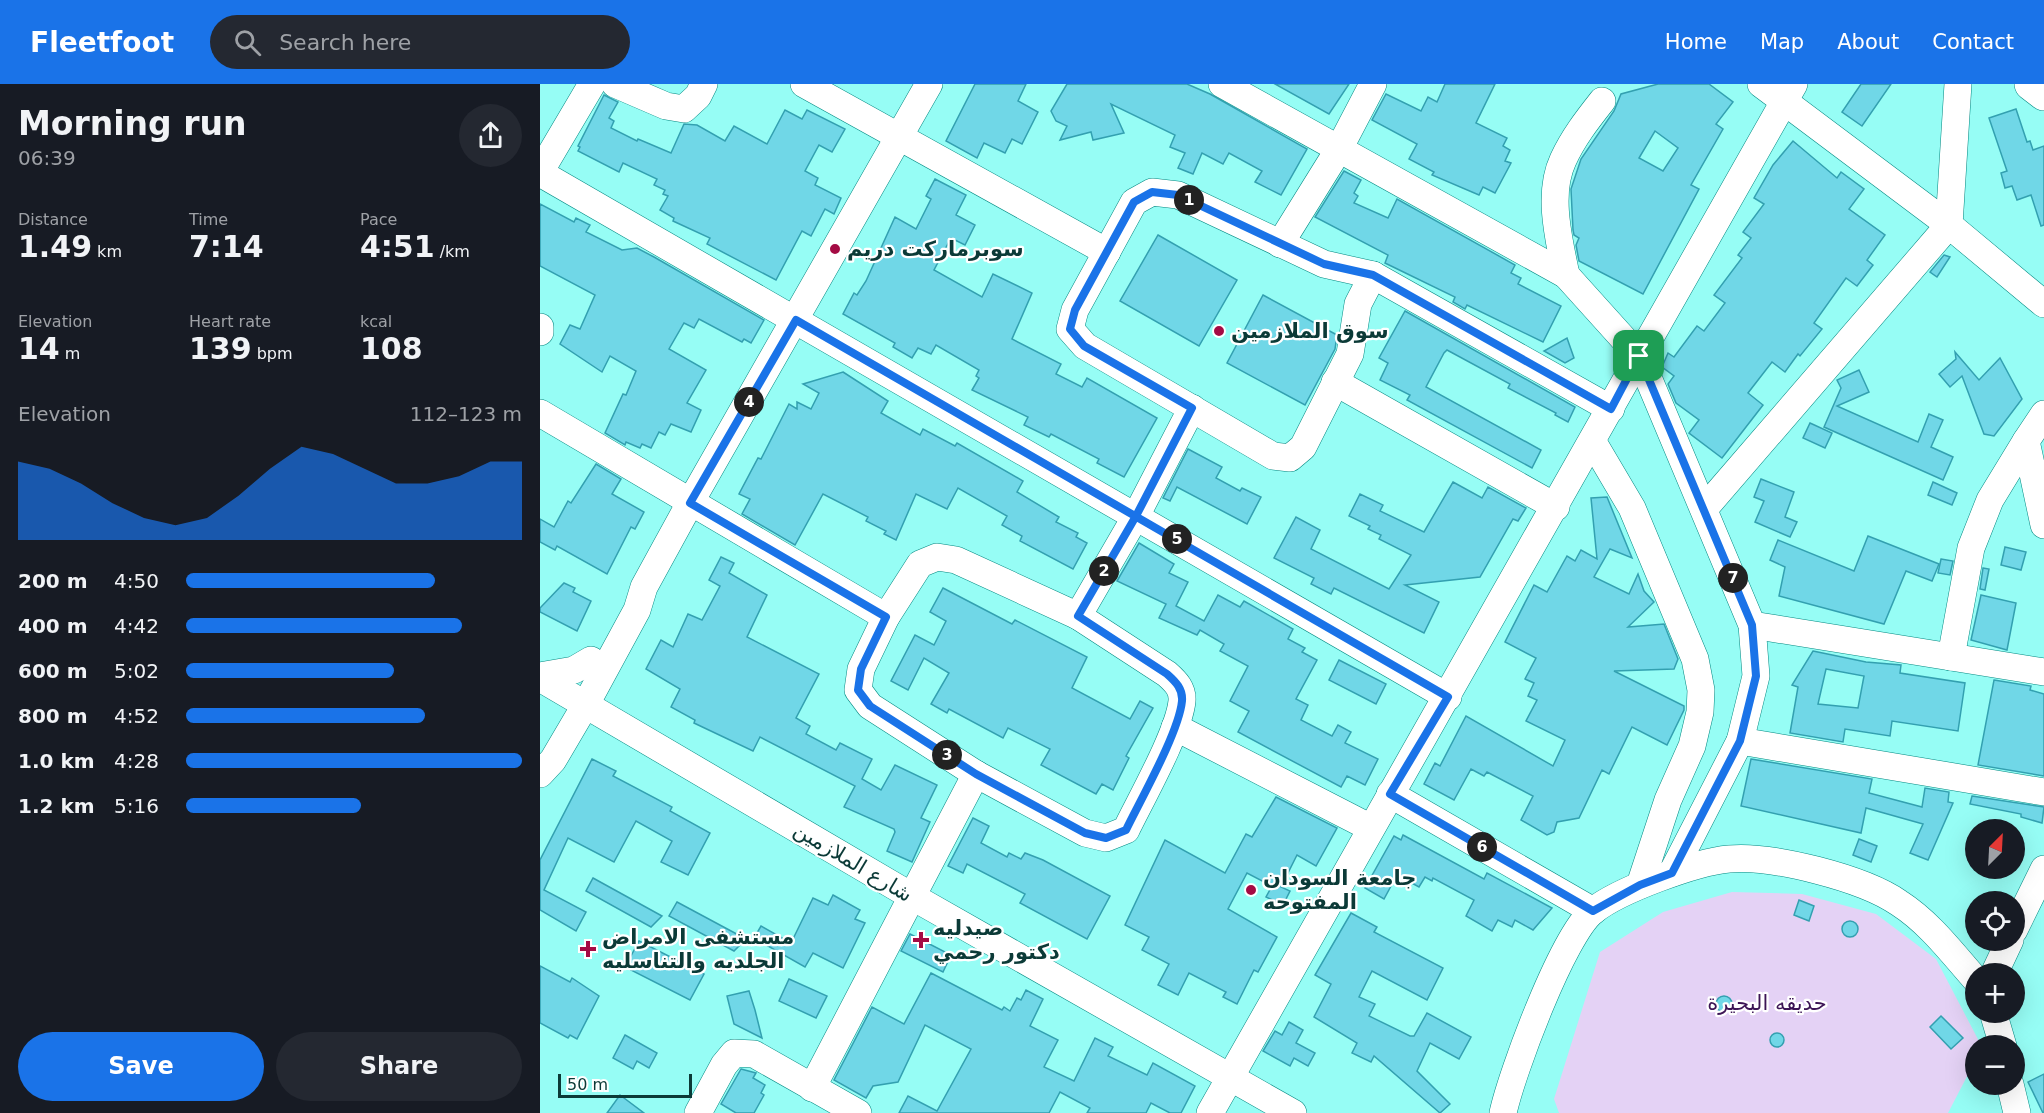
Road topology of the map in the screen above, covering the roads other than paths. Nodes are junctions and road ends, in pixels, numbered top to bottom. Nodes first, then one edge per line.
1 (592, 84) edge
2 (615, 84) edge
3 (704, 84) edge
4 (804, 84) edge
5 (929, 84) edge
6 (1222, 84) edge
7 (1373, 84) edge
8 (1761, 84) edge
9 (1958, 84) edge
10 (2031, 84) edge
11 (1789, 94) edge
12 (2044, 94) edge
13 (1602, 102) dead end
14 (897, 138) junction
15 (1339, 149) junction
16 (540, 172) edge
17 (1949, 225) junction
18 (1280, 244) junction
19 (1107, 252) junction
20 (1373, 275) junction
21 (1566, 275) junction
22 (2044, 304) edge
23 (796, 320) junction
24 (540, 327) edge
25 (540, 332) edge
26 (1639, 356) junction
27 (1335, 382) junction
28 (1192, 408) junction
29 (1611, 409) junction
30 (540, 413) edge
31 (2044, 414) edge
32 (2026, 441) junction
33 (1593, 442) junction
34 (690, 503) junction
35 (1556, 507) junction
36 (1704, 509) junction
37 (1136, 516) junction
38 (2044, 525) edge
39 (644, 587) junction
40 (1078, 616) junction
41 (886, 617) junction
42 (1752, 625) junction
43 (1951, 657) junction
44 (591, 660) junction
45 (2044, 672) edge
46 (540, 677) edge
47 (1448, 697) junction
48 (578, 699) junction
49 (1175, 727) junction
50 (1740, 741) junction
51 (540, 755) edge
52 (540, 774) edge
53 (976, 774) junction
54 (2044, 792) edge
55 (1390, 794) junction
56 (1371, 828) junction
57 (2044, 868) edge
58 (1672, 873) junction
59 (1640, 885) junction
60 (913, 897) junction
61 (2025, 907) edge
62 (1593, 911) junction
63 (1965, 967) edge
64 (1230, 1077) junction
65 (812, 1088) junction
66 (2013, 1095) edge
67 (698, 1113) edge
68 (858, 1113) edge
69 (1210, 1113) edge
70 (1293, 1113) edge
71 (1503, 1113) edge
72 (2017, 1113) edge

1 - 16 street
2 - 3 street
4 - 14 street
5 - 14 street
6 - 15 street
7 - 15 street
8 - 11 street
9 - 17 street
10 - 12 main road
11 - 17 street
11 - 26 street
13 - 21 street
14 - 19 street
14 - 23 street
15 - 18 street
15 - 21 street
16 - 23 street
17 - 22 street
17 - 36 street
18 - 19 street
18 - 20 street
19 - 28 street
20 - 27 street
20 - 29 street
21 - 26 street
23 - 34 street
23 - 37 street
24 - 25 street
26 - 29 street
26 - 36 street
27 - 28 street
27 - 35 street
28 - 37 street
29 - 33 street
30 - 34 street
31 - 32 street
32 - 38 street
32 - 43 street
33 - 35 street
33 - 59 street
34 - 39 street
34 - 41 street
35 - 47 street
36 - 42 street
37 - 40 street
37 - 47 street
39 - 44 street
39 - 48 street
40 - 41 street
40 - 49 street
41 - 53 street
42 - 43 street
42 - 50 street
43 - 45 street
44 - 46 street
44 - 48 street
46 - 48 street, شارع الملازمين
47 - 55 street
48 - 51 street
48 - 52 street
48 - 60 street, شارع الملازمين
49 - 53 street
49 - 56 street
50 - 54 street
50 - 58 street
53 - 60 street
55 - 56 street
55 - 62 street
56 - 64 street
57 - 61 street
58 - 59 street
58 - 63 street
59 - 62 street
60 - 64 street, شارع الملازمين
60 - 65 street
62 - 71 street
64 - 69 street
64 - 70 street, شارع الملازمين
65 - 67 street
65 - 68 street
66 - 72 street

